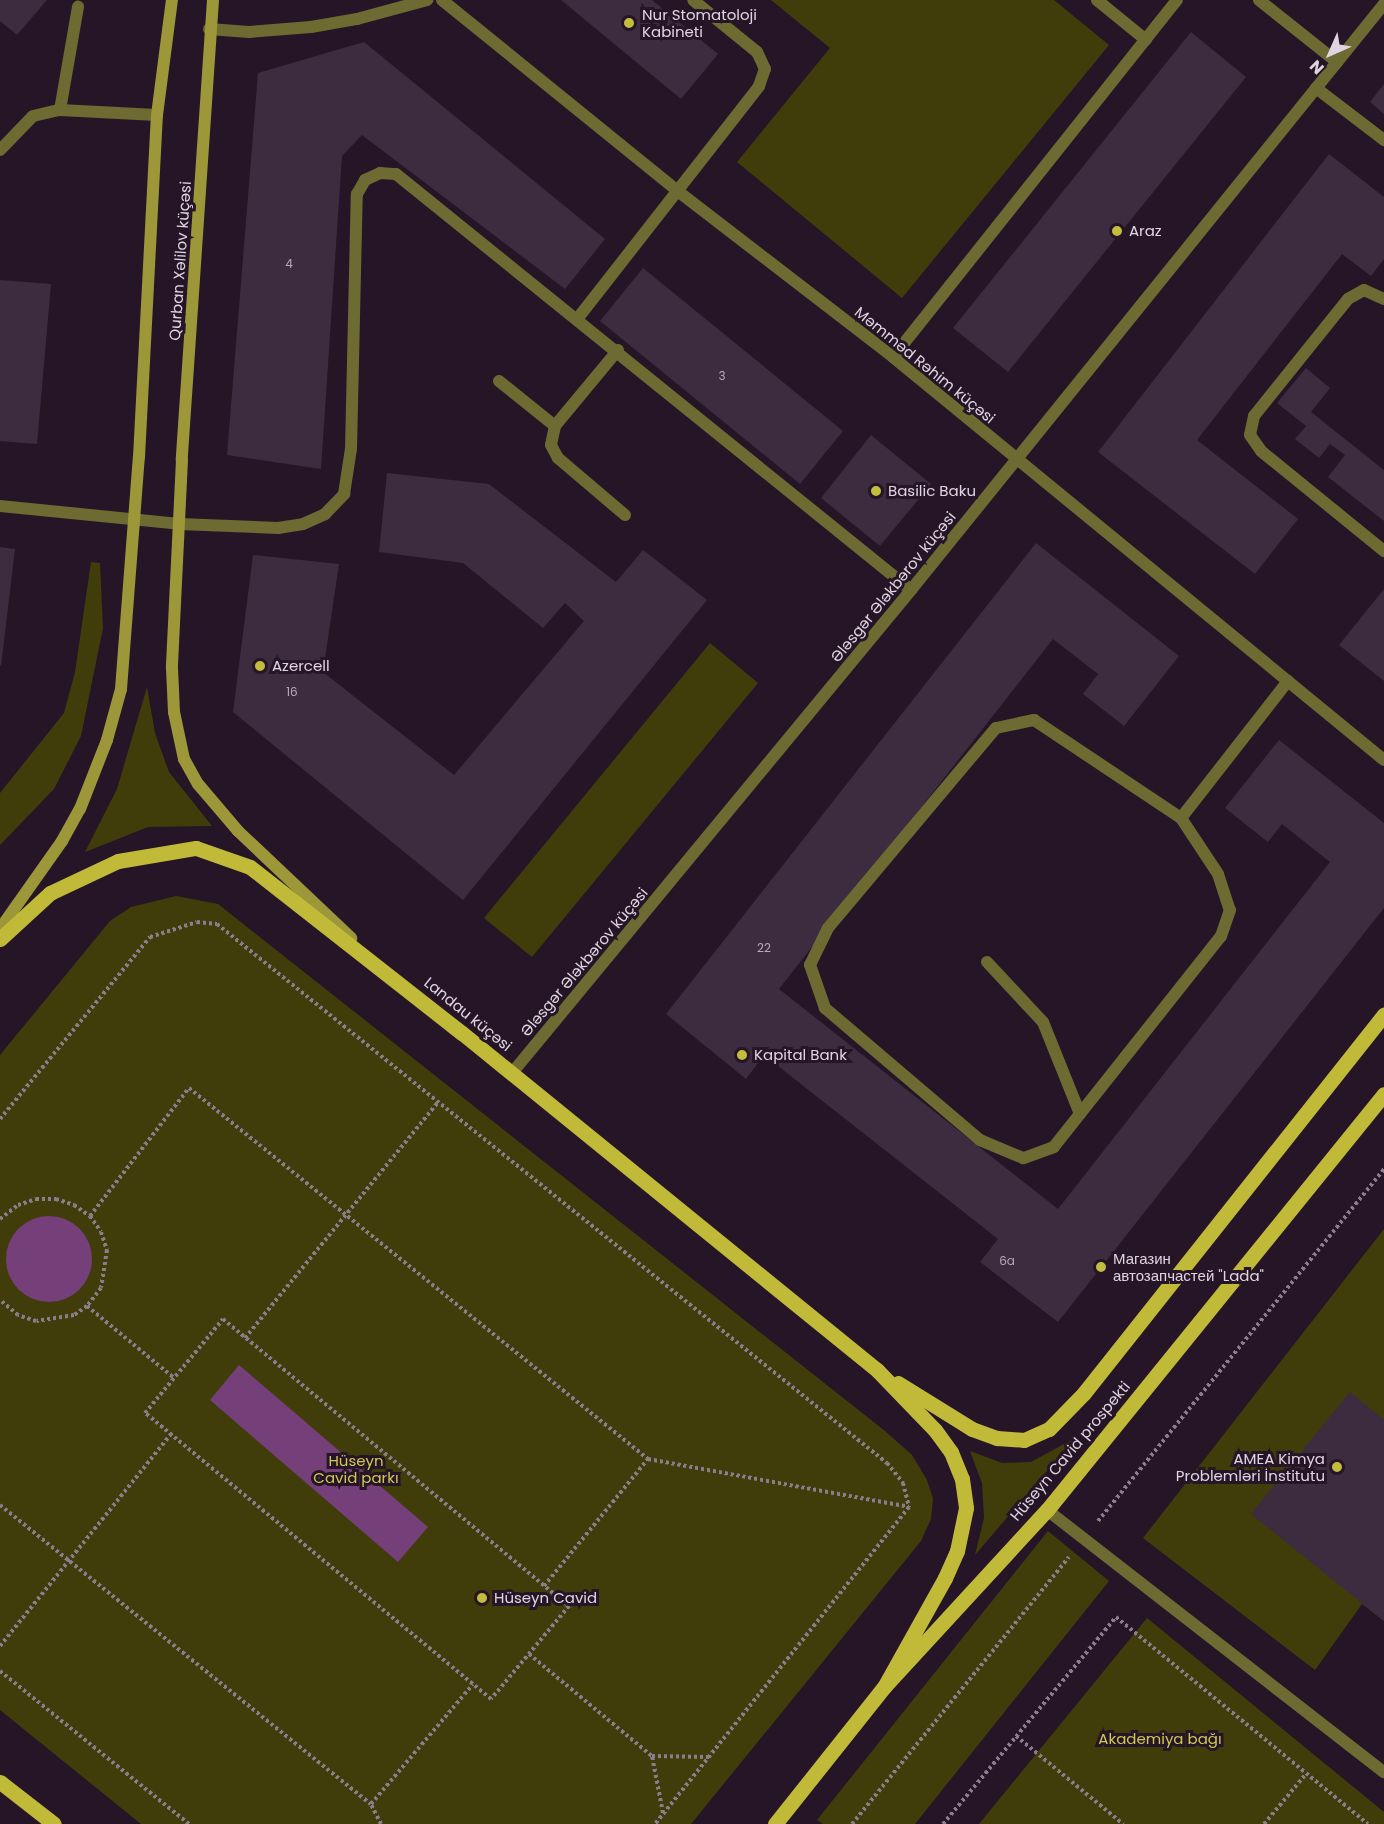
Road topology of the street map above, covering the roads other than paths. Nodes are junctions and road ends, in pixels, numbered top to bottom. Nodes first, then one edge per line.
1 (172, 0) edge
2 (213, 0) edge
3 (427, 0) edge
4 (442, 0) edge
5 (693, 0) edge
6 (1098, 0) edge
7 (1177, 0) edge
8 (1259, 0) edge
9 (1384, 4) edge
10 (78, 7) dead end
11 (209, 29) junction
12 (1146, 39) junction
13 (1337, 62) junction
14 (1316, 88) junction
15 (60, 110) junction
16 (157, 115) junction
17 (1384, 140) edge
18 (0, 150) edge
19 (675, 189) junction
20 (1384, 298) edge
21 (578, 318) junction
22 (618, 350) junction
23 (893, 357) junction
24 (499, 381) dead end
25 (555, 426) junction
26 (1017, 458) junction
27 (0, 506) edge
28 (625, 515) dead end
29 (135, 521) junction
30 (179, 524) junction
31 (1384, 551) edge
32 (911, 590) junction
33 (1288, 681) junction
34 (1384, 760) edge
35 (1181, 818) junction
36 (0, 929) edge
37 (0, 939) edge
38 (987, 962) dead end
39 (388, 974) junction
40 (1384, 1014) edge
41 (512, 1073) junction
42 (1384, 1094) edge
43 (1080, 1114) junction
44 (877, 1370) junction
45 (1047, 1510) junction
46 (884, 1687) junction
47 (1384, 1772) edge
48 (0, 1782) edge
49 (54, 1824) edge
50 (775, 1824) edge

1 - 16 main road, Qurban Xəlilov küçəsi
2 - 11 main road, Qurban Xəlilov küçəsi
3 - 11 street
4 - 19 street, Məmməd Rəhim küçəsi
5 - 19 street
6 - 12 street
7 - 12 street
8 - 13 street
9 - 13 street, Ələsgər Ələkbərov küçəsi
10 - 15 street
11 - 30 main road, Qurban Xəlilov küçəsi
12 - 23 street
13 - 14 street, Ələsgər Ələkbərov küçəsi
14 - 17 street
14 - 26 street, Ələsgər Ələkbərov küçəsi
15 - 16 street
15 - 18 street
16 - 29 main road, Qurban Xəlilov küçəsi
19 - 21 street
19 - 23 street, Məmməd Rəhim küçəsi
20 - 31 street
21 - 22 street
21 - 30 street
22 - 25 street
22 - 32 street
23 - 26 street, Məmməd Rəhim küçəsi
24 - 25 street
25 - 28 street
26 - 32 street, Ələsgər Ələkbərov küçəsi
26 - 33 street, Məmməd Rəhim küçəsi
27 - 29 street
29 - 30 street
29 - 36 main road, Qurban Xəlilov küçəsi
30 - 39 main road, Qurban Xəlilov küçəsi
32 - 41 street, Ələsgər Ələkbərov küçəsi
33 - 34 street, Məmməd Rəhim küçəsi
33 - 35 street
35 - 43 street
35 - 43 street
37 - 39 main road, Landau küçəsi
38 - 43 street
39 - 41 main road, Landau küçəsi
40 - 44 main road, Hüseyn Cavid prospekti
41 - 44 main road, Landau küçəsi
42 - 45 main road, Hüseyn Cavid prospekti
44 - 46 main road
45 - 46 main road, Hüseyn Cavid prospekti
45 - 47 street
46 - 50 main road, Hüseyn Cavid prospekti
48 - 49 main road

